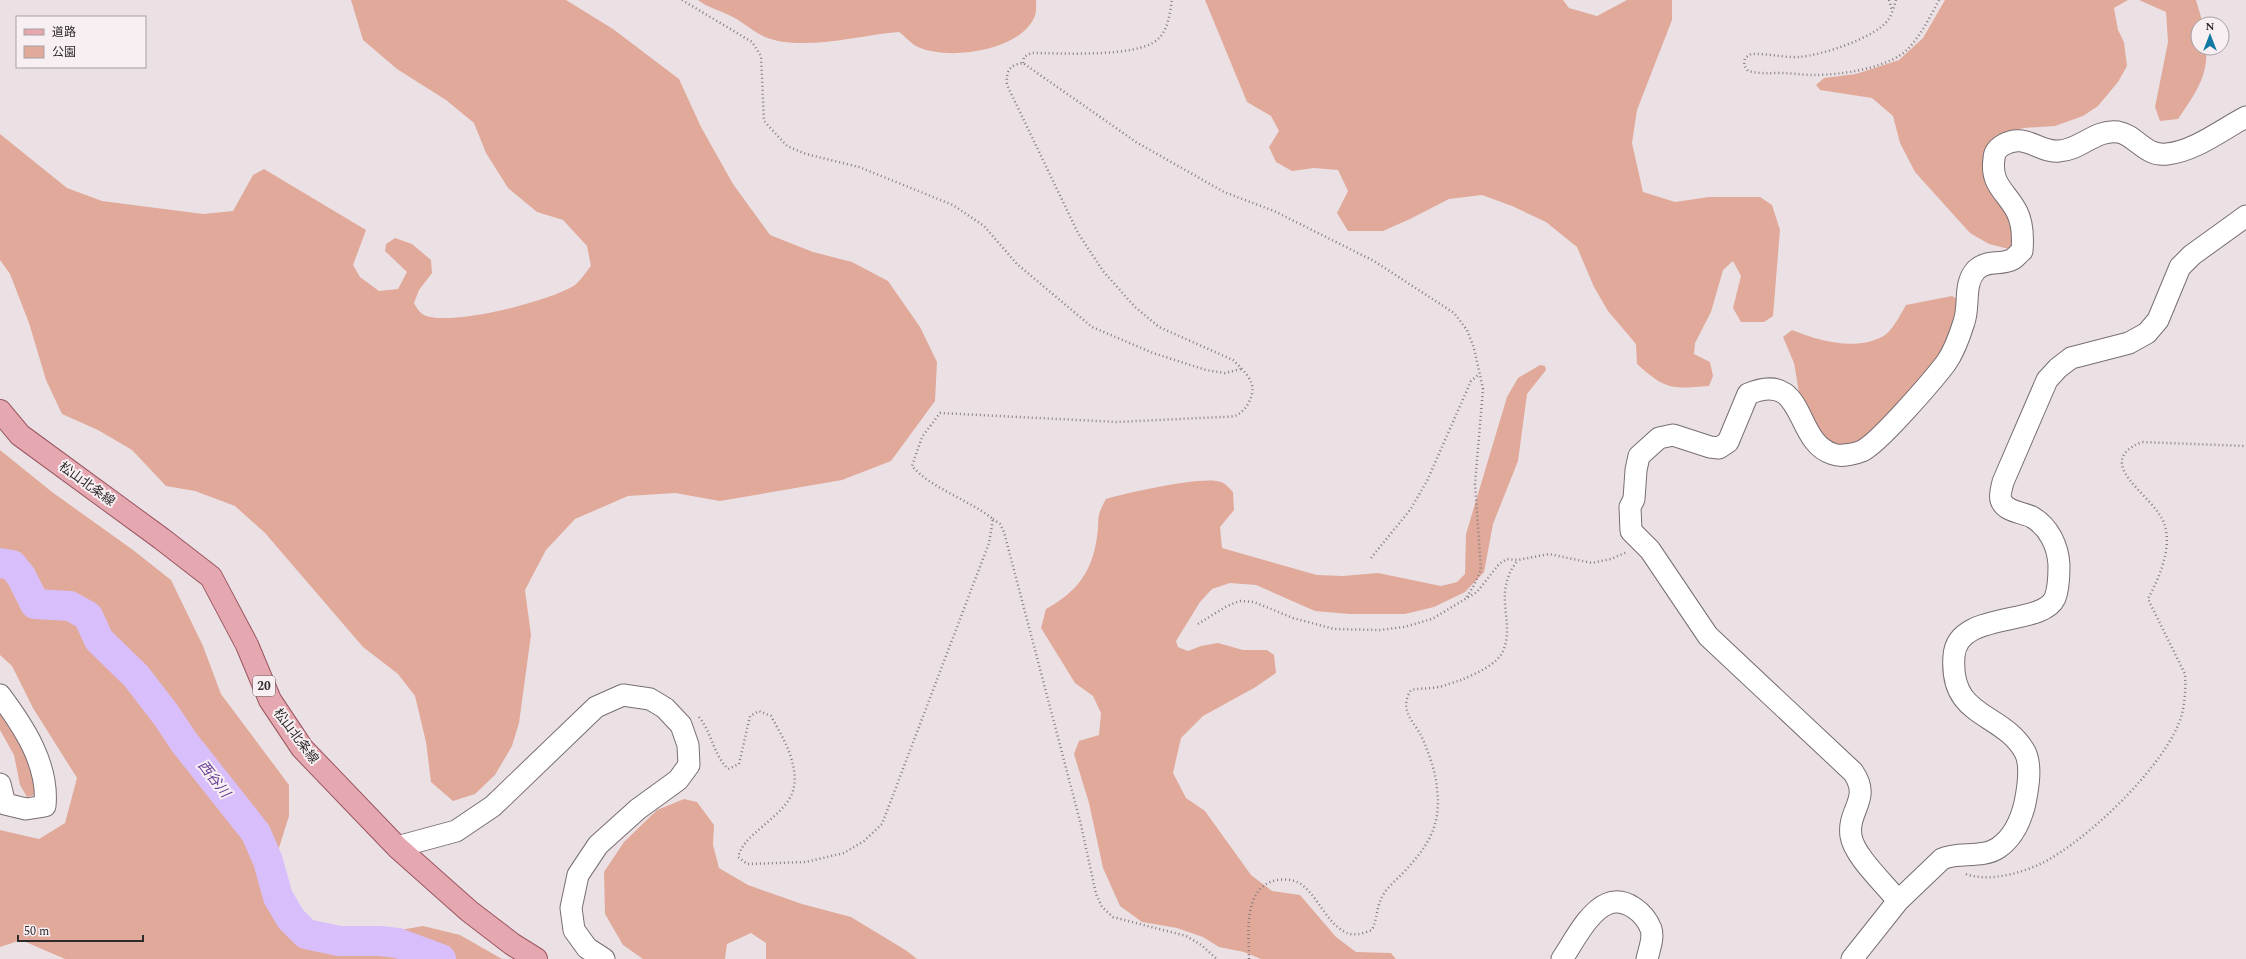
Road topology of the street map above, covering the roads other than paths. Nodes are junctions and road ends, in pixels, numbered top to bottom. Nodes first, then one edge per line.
1 (2246, 117) edge
2 (2246, 216) edge
3 (0, 411) edge
4 (0, 695) edge
5 (0, 784) edge
6 (397, 848) junction
7 (1898, 901) junction
8 (536, 959) edge
9 (604, 959) edge
10 (1562, 959) edge
11 (1647, 959) edge
12 (1852, 959) edge

1 - 7 street
2 - 7 street
3 - 6 main road, 松山北条線 / 20
4 - 5 street
6 - 8 main road, 松山北条線 / 20
6 - 9 street
7 - 12 street
10 - 11 street

